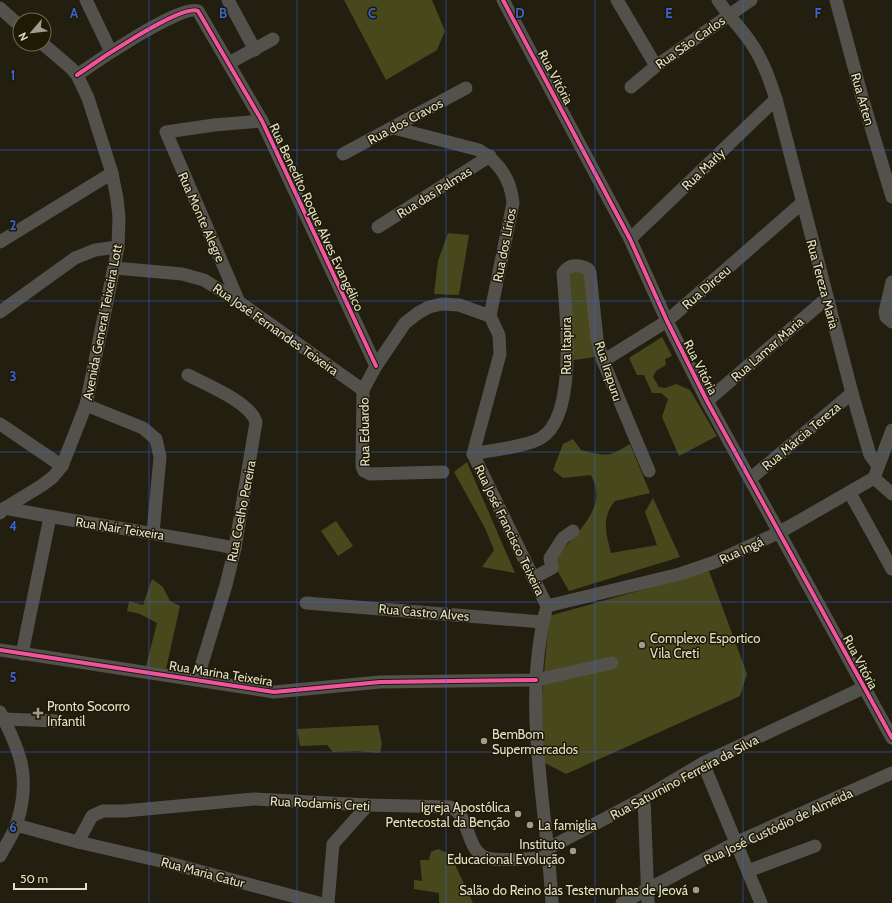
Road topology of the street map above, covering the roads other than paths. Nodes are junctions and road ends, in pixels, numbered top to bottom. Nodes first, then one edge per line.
1 (86, 0) edge
2 (228, 0) edge
3 (503, 0) edge
4 (617, 0) edge
5 (718, 0) edge
6 (751, 0) edge
7 (836, 0) edge
8 (3, 15) edge
9 (728, 16) junction
10 (12, 21) edge
11 (273, 39) dead end
12 (255, 50) junction
13 (52, 52) edge
14 (111, 52) junction
15 (229, 63) junction
16 (656, 66) junction
17 (77, 75) junction
18 (631, 87) dead end
19 (466, 88) dead end
20 (776, 99) junction
21 (262, 121) junction
22 (394, 128) junction
23 (343, 154) dead end
24 (490, 156) junction
25 (112, 173) junction
26 (892, 196) edge
27 (802, 203) junction
28 (378, 227) dead end
29 (630, 239) junction
30 (0, 242) edge
31 (118, 247) junction
32 (114, 268) junction
33 (563, 273) joint
34 (892, 282) edge
35 (827, 298) junction
36 (239, 302) junction
37 (0, 312) edge
38 (490, 316) junction
39 (667, 321) junction
40 (892, 322) edge
41 (603, 361) junction
42 (376, 366) junction
43 (188, 375) dead end
44 (363, 390) junction
45 (852, 393) junction
46 (707, 401) junction
47 (86, 405) junction
48 (0, 424) edge
49 (892, 430) edge
50 (473, 454) junction
51 (62, 466) junction
52 (649, 471) dead end
53 (443, 472) dead end
54 (876, 472) junction
55 (750, 479) junction
56 (850, 493) junction
57 (892, 494) edge
58 (3, 510) edge
59 (50, 517) junction
60 (573, 531) dead end
61 (780, 532) junction
62 (153, 533) junction
63 (235, 548) junction
64 (892, 568) edge
65 (533, 578) junction
66 (306, 603) dead end
67 (547, 606) junction
68 (543, 622) junction
69 (0, 650) edge
70 (22, 654) junction
71 (612, 663) dead end
72 (197, 680) junction
73 (536, 680) junction
74 (863, 688) junction
75 (2, 716) edge
76 (56, 721) dead end
77 (892, 738) edge
78 (703, 763) junction
79 (892, 773) edge
80 (644, 798) junction
81 (368, 805) junction
82 (16, 825) junction
83 (78, 842) junction
84 (735, 842) junction
85 (815, 846) dead end
86 (549, 853) junction
87 (0, 856) edge
88 (748, 871) junction
89 (648, 896) edge
90 (319, 903) edge
91 (328, 903) edge
92 (552, 903) edge
93 (622, 903) edge
94 (761, 903) edge

1 - 14 street
2 - 12 street
3 - 29 street, Rua Vitória
4 - 16 street
5 - 9 street, Rua Tereza Maria
6 - 9 street, Rua São Carlos
7 - 26 street, Rua Arten
8 - 10 street
9 - 16 street, Rua São Carlos
9 - 20 street, Rua Tereza Maria
11 - 12 street
12 - 15 street
13 - 17 street, Avenida General Teixeira Lott
14 - 15 street, Rua Benedito Roque Alves Evangélico
14 - 17 street
15 - 21 street, Rua Benedito Roque Alves Evangélico
16 - 18 street, Rua São Carlos
17 - 25 street, Avenida General Teixeira Lott
19 - 22 street, Rua dos Cravos
20 - 27 street, Rua Tereza Maria
20 - 29 street, Rua Marly
21 - 36 street, Rua Monte Alegre
21 - 42 street, Rua Benedito Roque Alves Evangélico
22 - 23 street, Rua dos Cravos
22 - 24 street
24 - 28 street, Rua das Palmas
24 - 38 street, Rua dos Lírios
25 - 30 street
25 - 31 street, Avenida General Teixeira Lott
27 - 35 street, Rua Tereza Maria
27 - 39 street, Rua Dirceu
29 - 39 street, Rua Vitória
31 - 32 street, Avenida General Teixeira Lott
31 - 37 street
32 - 36 street, Rua José Fernandes Teixeira
32 - 47 street, Avenida General Teixeira Lott
33 - 41 street, Rua Irapuru
33 - 50 street, Rua Itapira
34 - 40 street
35 - 45 street, Rua Tereza Maria
35 - 46 street, Rua Lamar Maria
36 - 44 street, Rua José Fernandes Teixeira
38 - 42 street, Rua Eduardo
38 - 50 street, Rua José Francisco Teixeira
39 - 41 street, Rua Dirceu
39 - 46 street, Rua Vitória
41 - 52 street, Rua Irapuru
42 - 44 street, Rua Eduardo
43 - 63 street, Rua Coelho Pereira
44 - 53 street, Rua Eduardo
45 - 54 street, Rua Tereza Maria
45 - 55 street, Rua Márcia Tereza
46 - 55 street, Rua Vitória
47 - 51 street, Avenida General Teixeira Lott
47 - 62 street
48 - 51 street
49 - 54 street
50 - 65 street, Rua José Francisco Teixeira
51 - 58 street, Avenida General Teixeira Lott
54 - 56 street, Rua Ingá
54 - 57 street
55 - 61 street, Rua Vitória
56 - 61 street, Rua Ingá
56 - 64 street
58 - 59 street, Rua Nair Teixeira
59 - 62 street, Rua Nair Teixeira
59 - 70 street
60 - 65 street
61 - 67 street, Rua Ingá
61 - 74 street, Rua Vitória
62 - 63 street, Rua Nair Teixeira
63 - 72 street, Rua Coelho Pereira
65 - 67 street, Rua José Francisco Teixeira
66 - 68 street, Rua Castro Alves
67 - 68 street
68 - 73 street
69 - 70 street, Rua Marina Teixeira
70 - 72 street, Rua Marina Teixeira
71 - 73 street, Rua Marina Teixeira
72 - 73 street, Rua Marina Teixeira
73 - 86 street
74 - 77 street, Rua Vitória
74 - 78 street, Rua Saturnino Ferreira da Silva
75 - 76 street
75 - 82 street
78 - 80 street, Rua Saturnino Ferreira da Silva
78 - 84 street
79 - 84 street, Rua José Custódio de Almeida
80 - 86 street, Rua Saturnino Ferreira da Silva
80 - 89 street
81 - 83 street, Rua Rodamis Creti
81 - 86 street, Rua Rodamis Creti
81 - 91 street
82 - 83 street, Rua Maria Catur
82 - 87 street
83 - 90 street, Rua Maria Catur
84 - 88 street
84 - 89 street, Rua José Custódio de Almeida
85 - 88 street
86 - 92 street
88 - 94 street
89 - 93 street, Rua José Custódio de Almeida

